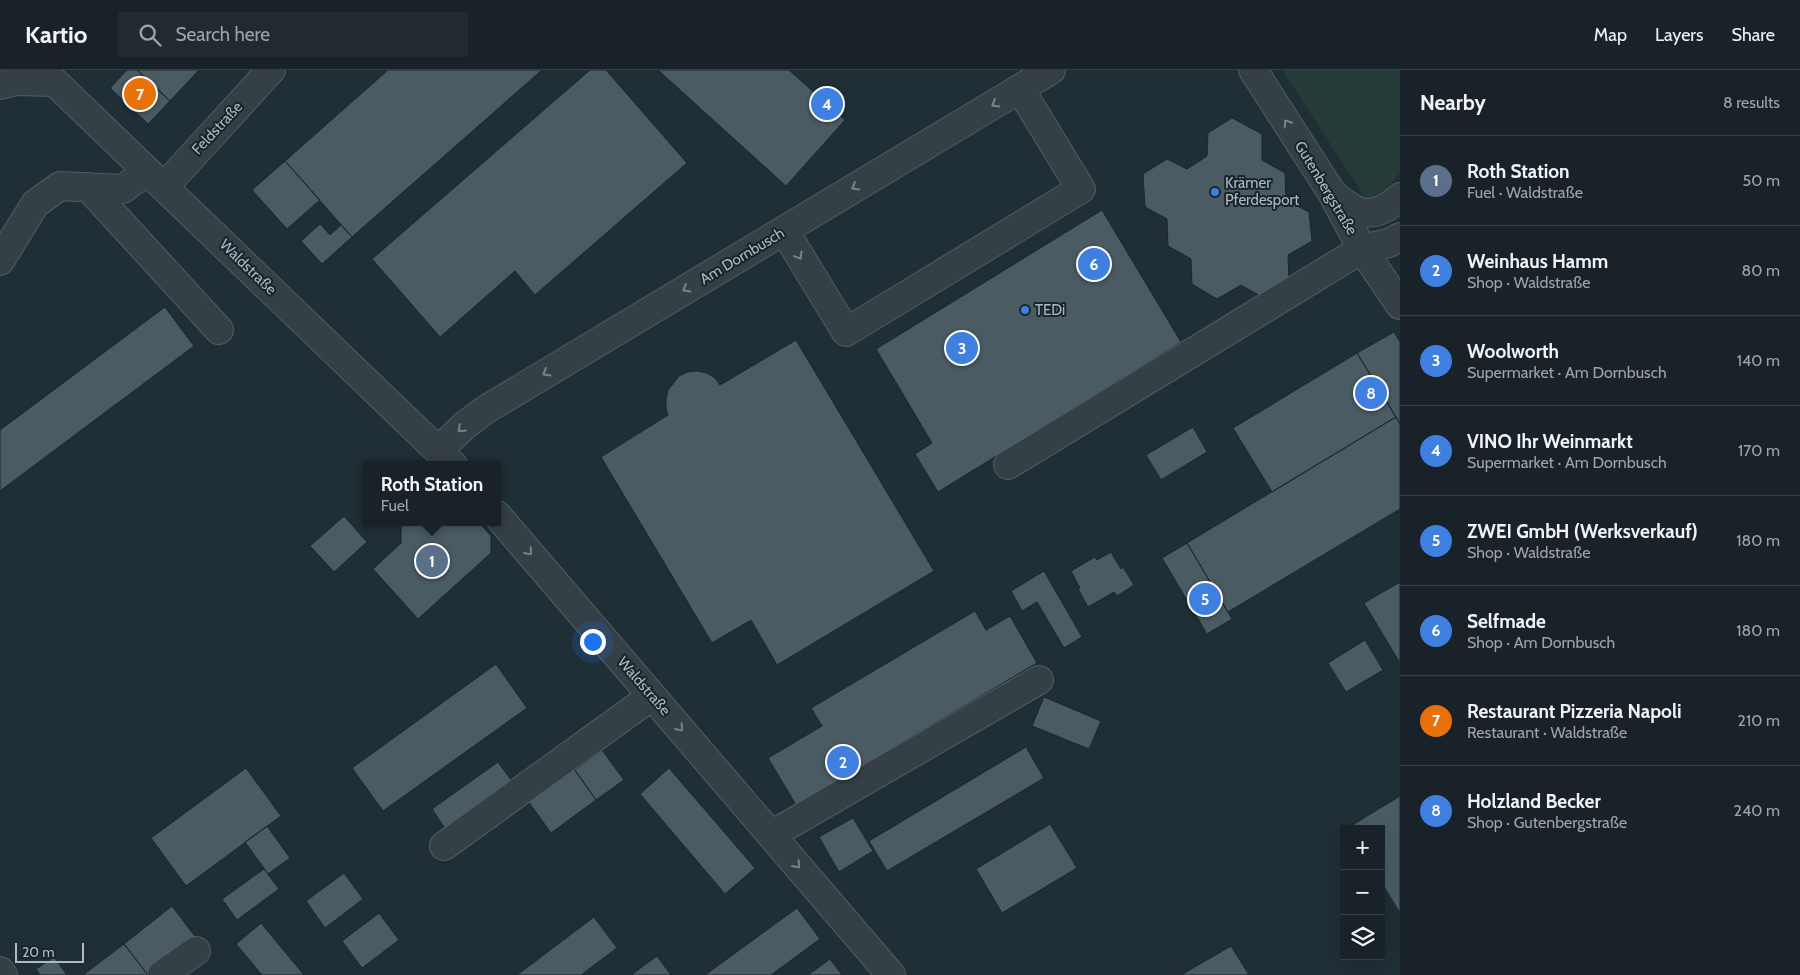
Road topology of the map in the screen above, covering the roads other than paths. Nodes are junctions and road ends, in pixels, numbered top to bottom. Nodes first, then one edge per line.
1 (271, 70) edge
2 (1051, 70) edge
3 (1253, 70) edge
4 (48, 76) edge
5 (0, 85) edge
6 (1020, 89) junction
7 (155, 179) junction
8 (88, 188) junction
9 (1332, 193) junction
10 (1400, 197) edge
11 (784, 230) junction
12 (1400, 237) edge
13 (1362, 249) junction
14 (0, 260) edge
15 (1400, 305) edge
16 (219, 330) dead end
17 (446, 458) edge
18 (1008, 465) dead end
19 (501, 520) edge
20 (1039, 680) dead end
21 (652, 696) junction
22 (771, 835) junction
23 (444, 846) dead end
24 (196, 951) dead end
25 (0, 971) edge
26 (3, 975) edge
27 (162, 975) edge
28 (891, 975) edge

1 - 7 street, Feldstraße
2 - 6 street, Am Dornbusch
9 -> 3 street, Gutenbergstraße
4 - 5 street
4 - 7 street, Waldstraße
6 -> 11 street, Am Dornbusch
11 -> 6 street
7 - 8 street, Feldstraße
7 - 17 street, Waldstraße
8 - 14 street, Feldstraße
8 - 16 street
9 - 10 street
9 - 13 street, Gutenbergstraße
11 -> 17 street, Am Dornbusch
12 - 13 street
13 - 15 street, Gutenbergstraße
13 - 18 street
19 -> 21 street, Waldstraße
20 - 22 street
21 -> 22 street, Waldstraße
21 - 23 street
22 -> 28 street, Waldstraße
24 - 27 street
25 - 26 street

